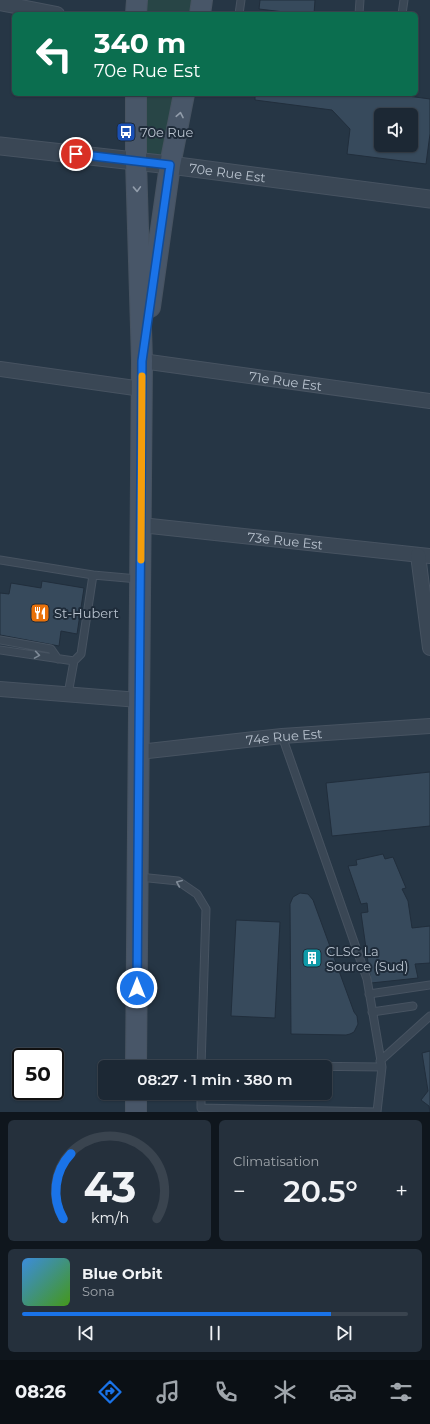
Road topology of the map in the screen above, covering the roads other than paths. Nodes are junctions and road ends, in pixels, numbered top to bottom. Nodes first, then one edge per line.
1 (137, 0) edge
2 (202, 0) edge
3 (241, 0) edge
4 (360, 0) edge
5 (404, 0) edge
6 (0, 3) edge
7 (47, 12) edge
8 (136, 12) edge
9 (200, 12) edge
10 (238, 12) edge
11 (358, 12) edge
12 (402, 12) edge
13 (136, 96) edge
14 (184, 96) edge
15 (0, 146) edge
16 (136, 161) junction
17 (170, 165) junction
18 (430, 200) edge
19 (142, 361) junction
20 (0, 369) edge
21 (142, 389) junction
22 (430, 401) edge
23 (141, 525) junction
24 (424, 556) edge
25 (0, 560) edge
26 (93, 575) junction
27 (140, 580) junction
28 (0, 640) edge
29 (430, 648) edge
30 (0, 650) edge
31 (58, 659) junction
32 (74, 661) junction
33 (0, 689) edge
34 (68, 694) junction
35 (139, 700) junction
36 (430, 726) edge
37 (282, 736) junction
38 (139, 752) junction
39 (138, 876) junction
40 (430, 985) edge
41 (369, 994) junction
42 (413, 1006) dead end
43 (372, 1012) junction
44 (430, 1016) edge
45 (136, 1060) edge
46 (201, 1060) edge
47 (381, 1064) junction
48 (332, 1065) edge
49 (136, 1100) edge
50 (201, 1100) edge
51 (136, 1112) edge

1 - 8 main road
2 - 9 main road
3 - 10 lane
4 - 11 lane
5 - 12 lane
6 - 7 street
13 - 16 main road
17 -> 14 main road
15 - 16 street, 70e Rue Est
16 - 17 street, 70e Rue Est
16 -> 19 main road
17 - 18 street, 70e Rue Est
17 - 19 main road
19 - 21 main road
19 - 22 street, 71e Rue Est
20 - 21 street
21 - 23 main road
23 - 24 street, 73e Rue Est
23 - 27 main road
24 - 29 street
25 - 26 lane
26 - 27 lane
26 - 32 lane
27 - 35 main road
28 - 31 lane
30 -> 31 lane
31 - 32 lane
32 - 34 lane
33 - 34 street
34 - 35 street
35 - 38 main road
36 - 37 street, 74e Rue Est
37 - 38 street, 74e Rue Est
37 - 41 lane
38 - 39 main road
39 - 45 main road
46 -> 39 lane
40 - 41 lane
41 - 43 lane
42 - 43 lane
43 - 47 lane
44 - 47 lane
47 - 48 lane
47 - 50 lane
49 - 51 main road

